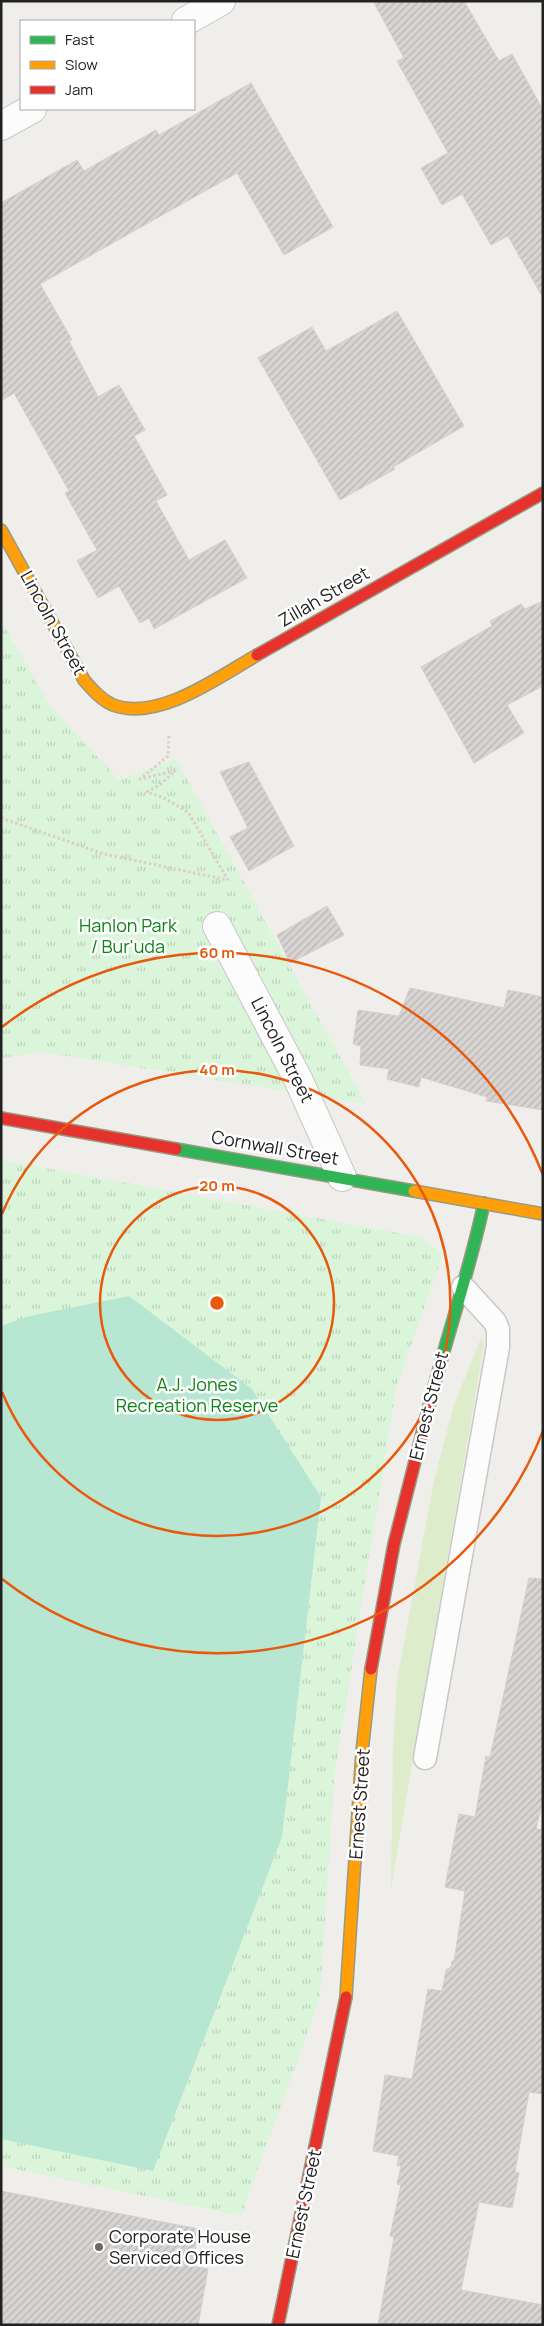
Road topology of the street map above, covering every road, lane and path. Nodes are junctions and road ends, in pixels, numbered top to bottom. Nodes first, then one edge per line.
1 (221, 1) edge
2 (188, 20) edge
3 (30, 110) edge
4 (1, 126) edge
5 (543, 493) edge
6 (1, 530) edge
7 (171, 701) junction
8 (115, 706) joint
9 (1, 818) edge
10 (217, 926) dead end
11 (1, 1118) edge
12 (342, 1177) junction
13 (484, 1203) junction
14 (543, 1214) edge
15 (463, 1287) junction
16 (425, 1758) dead end
17 (278, 2325) edge

1 - 2 street
3 - 4 street
5 - 7 street, Zillah Street
6 - 8 street, Lincoln Street
7 - 8 street, Zillah Street
7 - 9 path
10 - 12 street, Lincoln Street
11 - 12 street, Cornwall Street
12 - 13 street, Cornwall Street
13 - 14 street, Cornwall Street
13 - 15 street, Ernest Street
15 - 16 lane
15 - 17 street, Ernest Street

